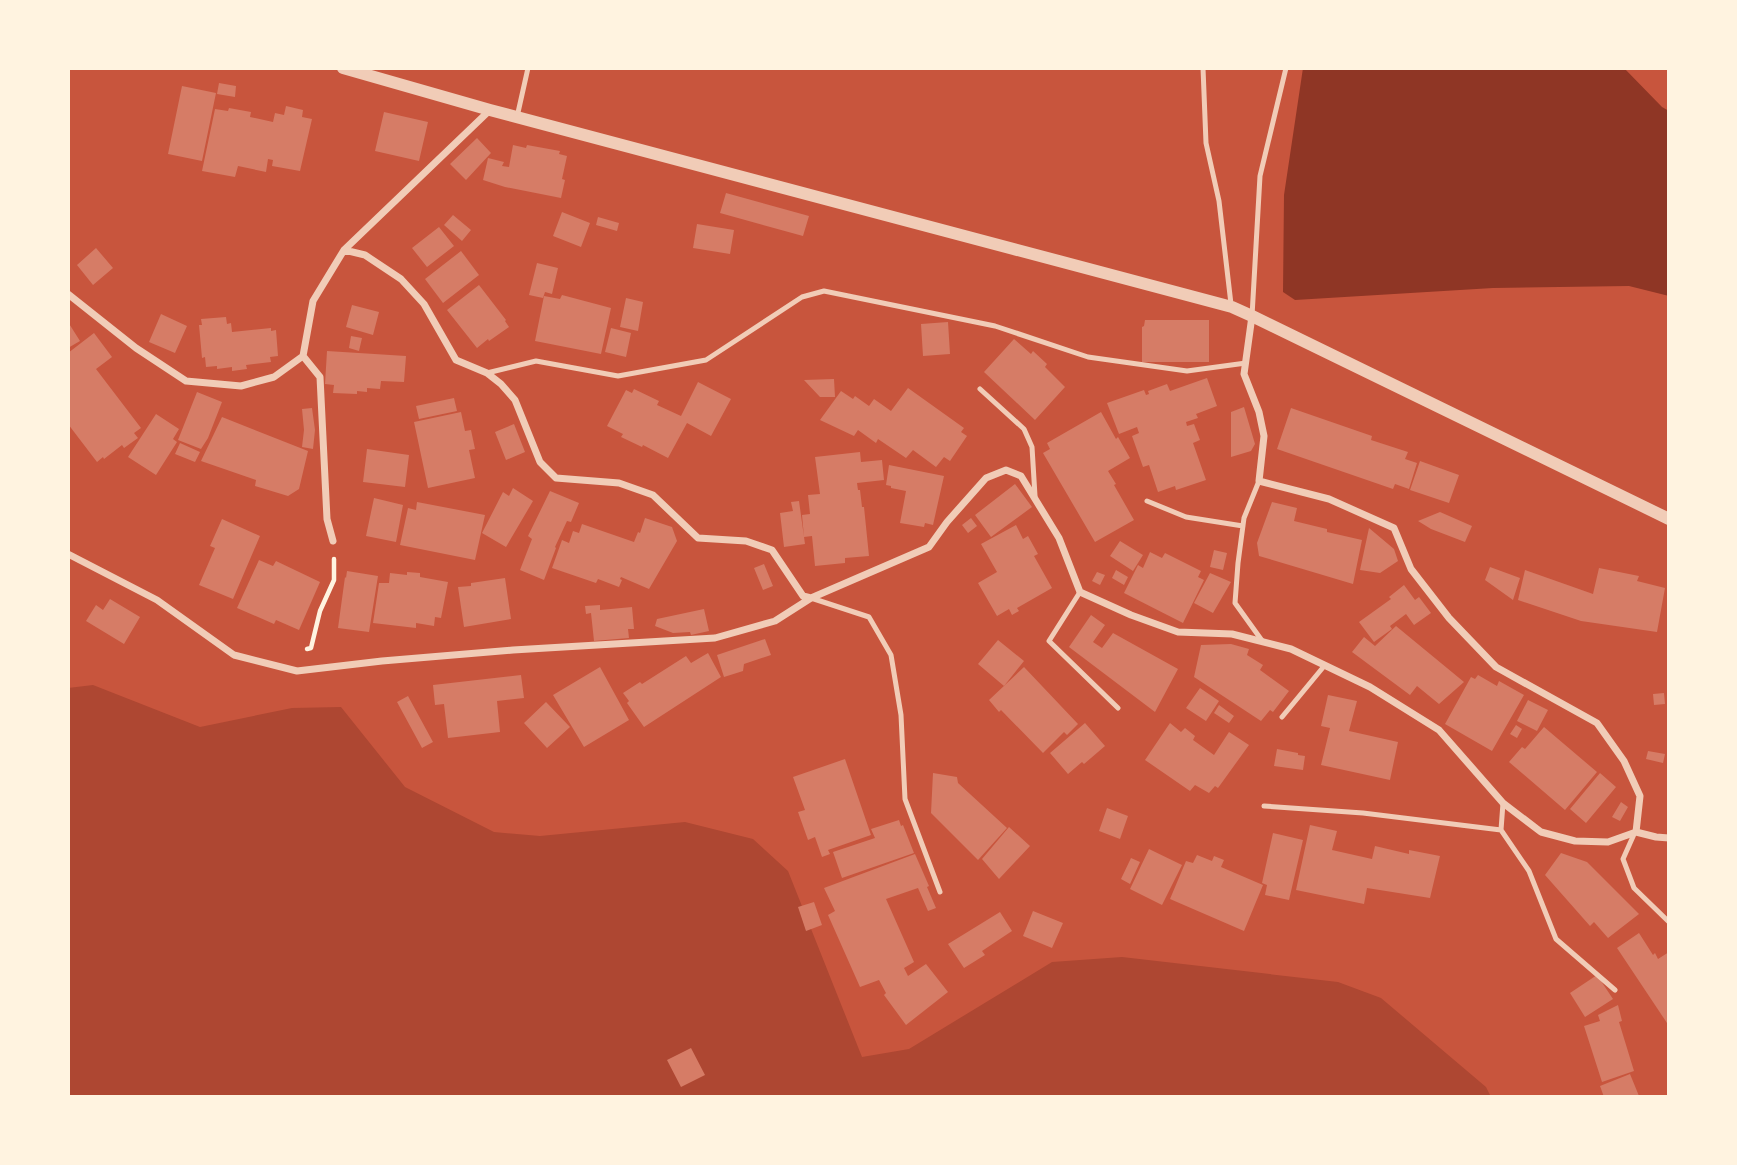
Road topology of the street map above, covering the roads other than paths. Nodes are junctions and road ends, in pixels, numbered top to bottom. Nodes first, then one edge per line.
1 (343, 68) edge
2 (528, 68) edge
3 (1203, 68) edge
4 (1286, 68) edge
5 (490, 110) junction
6 (517, 117) junction
7 (344, 250) junction
8 (68, 294) edge
9 (1232, 307) junction
10 (1252, 316) junction
11 (303, 356) junction
12 (1246, 363) junction
13 (487, 373) junction
14 (981, 389) dead end
15 (1259, 481) junction
16 (1035, 499) junction
17 (1147, 500) dead end
18 (1669, 519) edge
19 (1243, 526) junction
20 (333, 541) road end
21 (68, 554) edge
22 (1080, 592) junction
23 (811, 598) junction
24 (1263, 642) junction
25 (1325, 665) junction
26 (1118, 708) dead end
27 (1282, 717) dead end
28 (1503, 803) junction
29 (1264, 806) dead end
30 (1501, 830) junction
31 (1636, 832) junction
32 (1669, 838) edge
33 (940, 892) dead end
34 (1669, 922) edge
35 (1615, 990) dead end

1 - 5 street
2 - 6 lane
3 - 9 lane
4 - 10 lane
5 - 6 street
5 - 7 street
6 - 9 street
7 - 11 street
7 - 13 street
8 - 11 street
9 - 10 street
10 - 12 street
10 - 18 street
11 - 20 street
12 - 13 lane
12 - 15 street
13 - 23 street
14 - 16 lane
15 - 19 lane
15 - 31 street
16 - 22 street
16 - 23 street
17 - 19 lane
19 - 24 lane
21 - 23 street
22 - 24 street
22 - 26 lane
23 - 33 lane
24 - 25 street
25 - 27 lane
25 - 28 street
28 - 30 lane
28 - 31 street
29 - 30 lane
30 - 35 lane
31 - 32 street
31 - 34 lane

